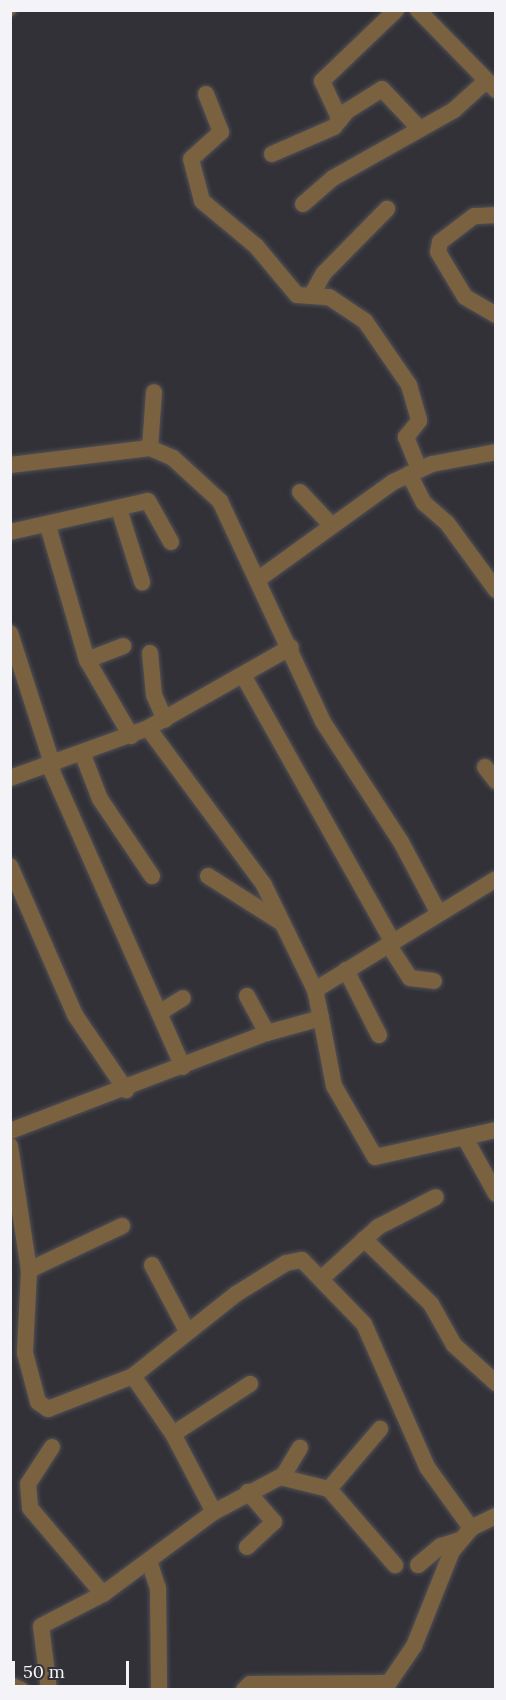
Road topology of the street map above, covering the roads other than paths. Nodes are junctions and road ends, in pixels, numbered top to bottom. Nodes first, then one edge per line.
1 (396, 10) edge
2 (418, 11) edge
3 (491, 86) edge
4 (206, 94) dead end
5 (340, 120) junction
6 (420, 129) junction
7 (272, 154) dead end
8 (303, 204) dead end
9 (387, 209) dead end
10 (495, 215) edge
11 (311, 296) junction
12 (495, 315) edge
13 (154, 392) dead end
14 (150, 448) junction
15 (495, 452) edge
16 (10, 465) edge
17 (414, 471) junction
18 (300, 492) dead end
19 (119, 509) junction
20 (331, 525) junction
21 (48, 526) junction
22 (10, 532) edge
23 (171, 542) dead end
24 (260, 578) junction
25 (142, 582) dead end
26 (495, 590) edge
27 (10, 633) edge
28 (123, 646) dead end
29 (291, 647) junction
30 (150, 653) dead end
31 (87, 660) junction
32 (244, 677) junction
33 (165, 720) junction
34 (148, 728) junction
35 (132, 736) junction
36 (83, 755) junction
37 (51, 766) junction
38 (485, 767) dead end
39 (10, 778) edge
40 (495, 781) edge
41 (10, 866) edge
42 (152, 876) dead end
43 (208, 876) dead end
44 (495, 879) edge
45 (438, 912) junction
46 (282, 924) junction
47 (390, 943) junction
48 (346, 970) junction
49 (434, 981) dead end
50 (315, 990) junction
51 (247, 996) dead end
52 (183, 998) dead end
53 (159, 1013) junction
54 (321, 1018) junction
55 (267, 1033) junction
56 (379, 1035) dead end
57 (183, 1067) junction
58 (126, 1090) junction
59 (495, 1130) edge
60 (10, 1131) edge
61 (465, 1138) junction
62 (10, 1146) edge
63 (13, 1167) edge
64 (495, 1194) edge
65 (436, 1197) dead end
66 (122, 1226) dead end
67 (364, 1239) junction
68 (152, 1265) dead end
69 (29, 1270) junction
70 (322, 1278) junction
71 (187, 1331) junction
72 (133, 1376) junction
73 (495, 1383) edge
74 (250, 1384) dead end
75 (380, 1430) dead end
76 (173, 1434) junction
77 (52, 1447) dead end
78 (300, 1448) dead end
79 (345, 1463) dead end
80 (283, 1476) junction
81 (327, 1489) junction
82 (248, 1492) junction
83 (214, 1512) junction
84 (495, 1516) edge
85 (466, 1534) junction
86 (247, 1547) dead end
87 (150, 1564) junction
88 (395, 1565) dead end
89 (418, 1565) dead end
90 (103, 1594) junction
91 (10, 1685) edge
92 (385, 1686) edge
93 (21, 1689) edge
94 (49, 1689) edge
95 (159, 1689) edge
96 (244, 1689) edge

1 - 5 street
2 - 3 street
3 - 6 street
4 - 11 street
5 - 6 street
5 - 7 street
6 - 8 street
9 - 11 street
10 - 12 street
11 - 17 street
13 - 14 street
14 - 16 street
14 - 24 street
15 - 17 street
17 - 20 street
17 - 26 street
18 - 20 street
19 - 21 street
19 - 23 street
19 - 25 street
20 - 24 street
21 - 22 street
21 - 31 street
24 - 29 street
27 - 37 street
28 - 31 street
29 - 32 street
29 - 45 street
30 - 33 street
31 - 35 street
32 - 33 street
32 - 47 street
33 - 34 street
34 - 35 street
34 - 46 street
35 - 36 street
36 - 37 street
36 - 42 street
37 - 39 street
37 - 53 street
38 - 40 street
41 - 58 street
43 - 46 street
44 - 45 street
45 - 47 street
46 - 50 street
47 - 48 street
47 - 49 street
48 - 50 street
48 - 56 street
50 - 54 street
51 - 55 street
52 - 53 street
53 - 57 street
54 - 55 street
54 - 61 street
55 - 57 street
57 - 58 street
58 - 60 street
59 - 61 street
61 - 64 street
62 - 63 street
63 - 69 street
65 - 67 street
66 - 69 street
67 - 70 street
67 - 73 street
68 - 71 street
69 - 72 street
70 - 71 street
70 - 85 street
71 - 72 street
72 - 76 street
74 - 76 street
75 - 81 street
76 - 83 street
77 - 90 street
78 - 80 street
79 - 81 street
80 - 81 street
80 - 82 street
81 - 88 street
82 - 83 street
82 - 86 street
83 - 87 street
84 - 85 street
85 - 89 street
85 - 92 street
87 - 90 street
87 - 95 street
90 - 94 street
91 - 93 street
92 - 96 street

